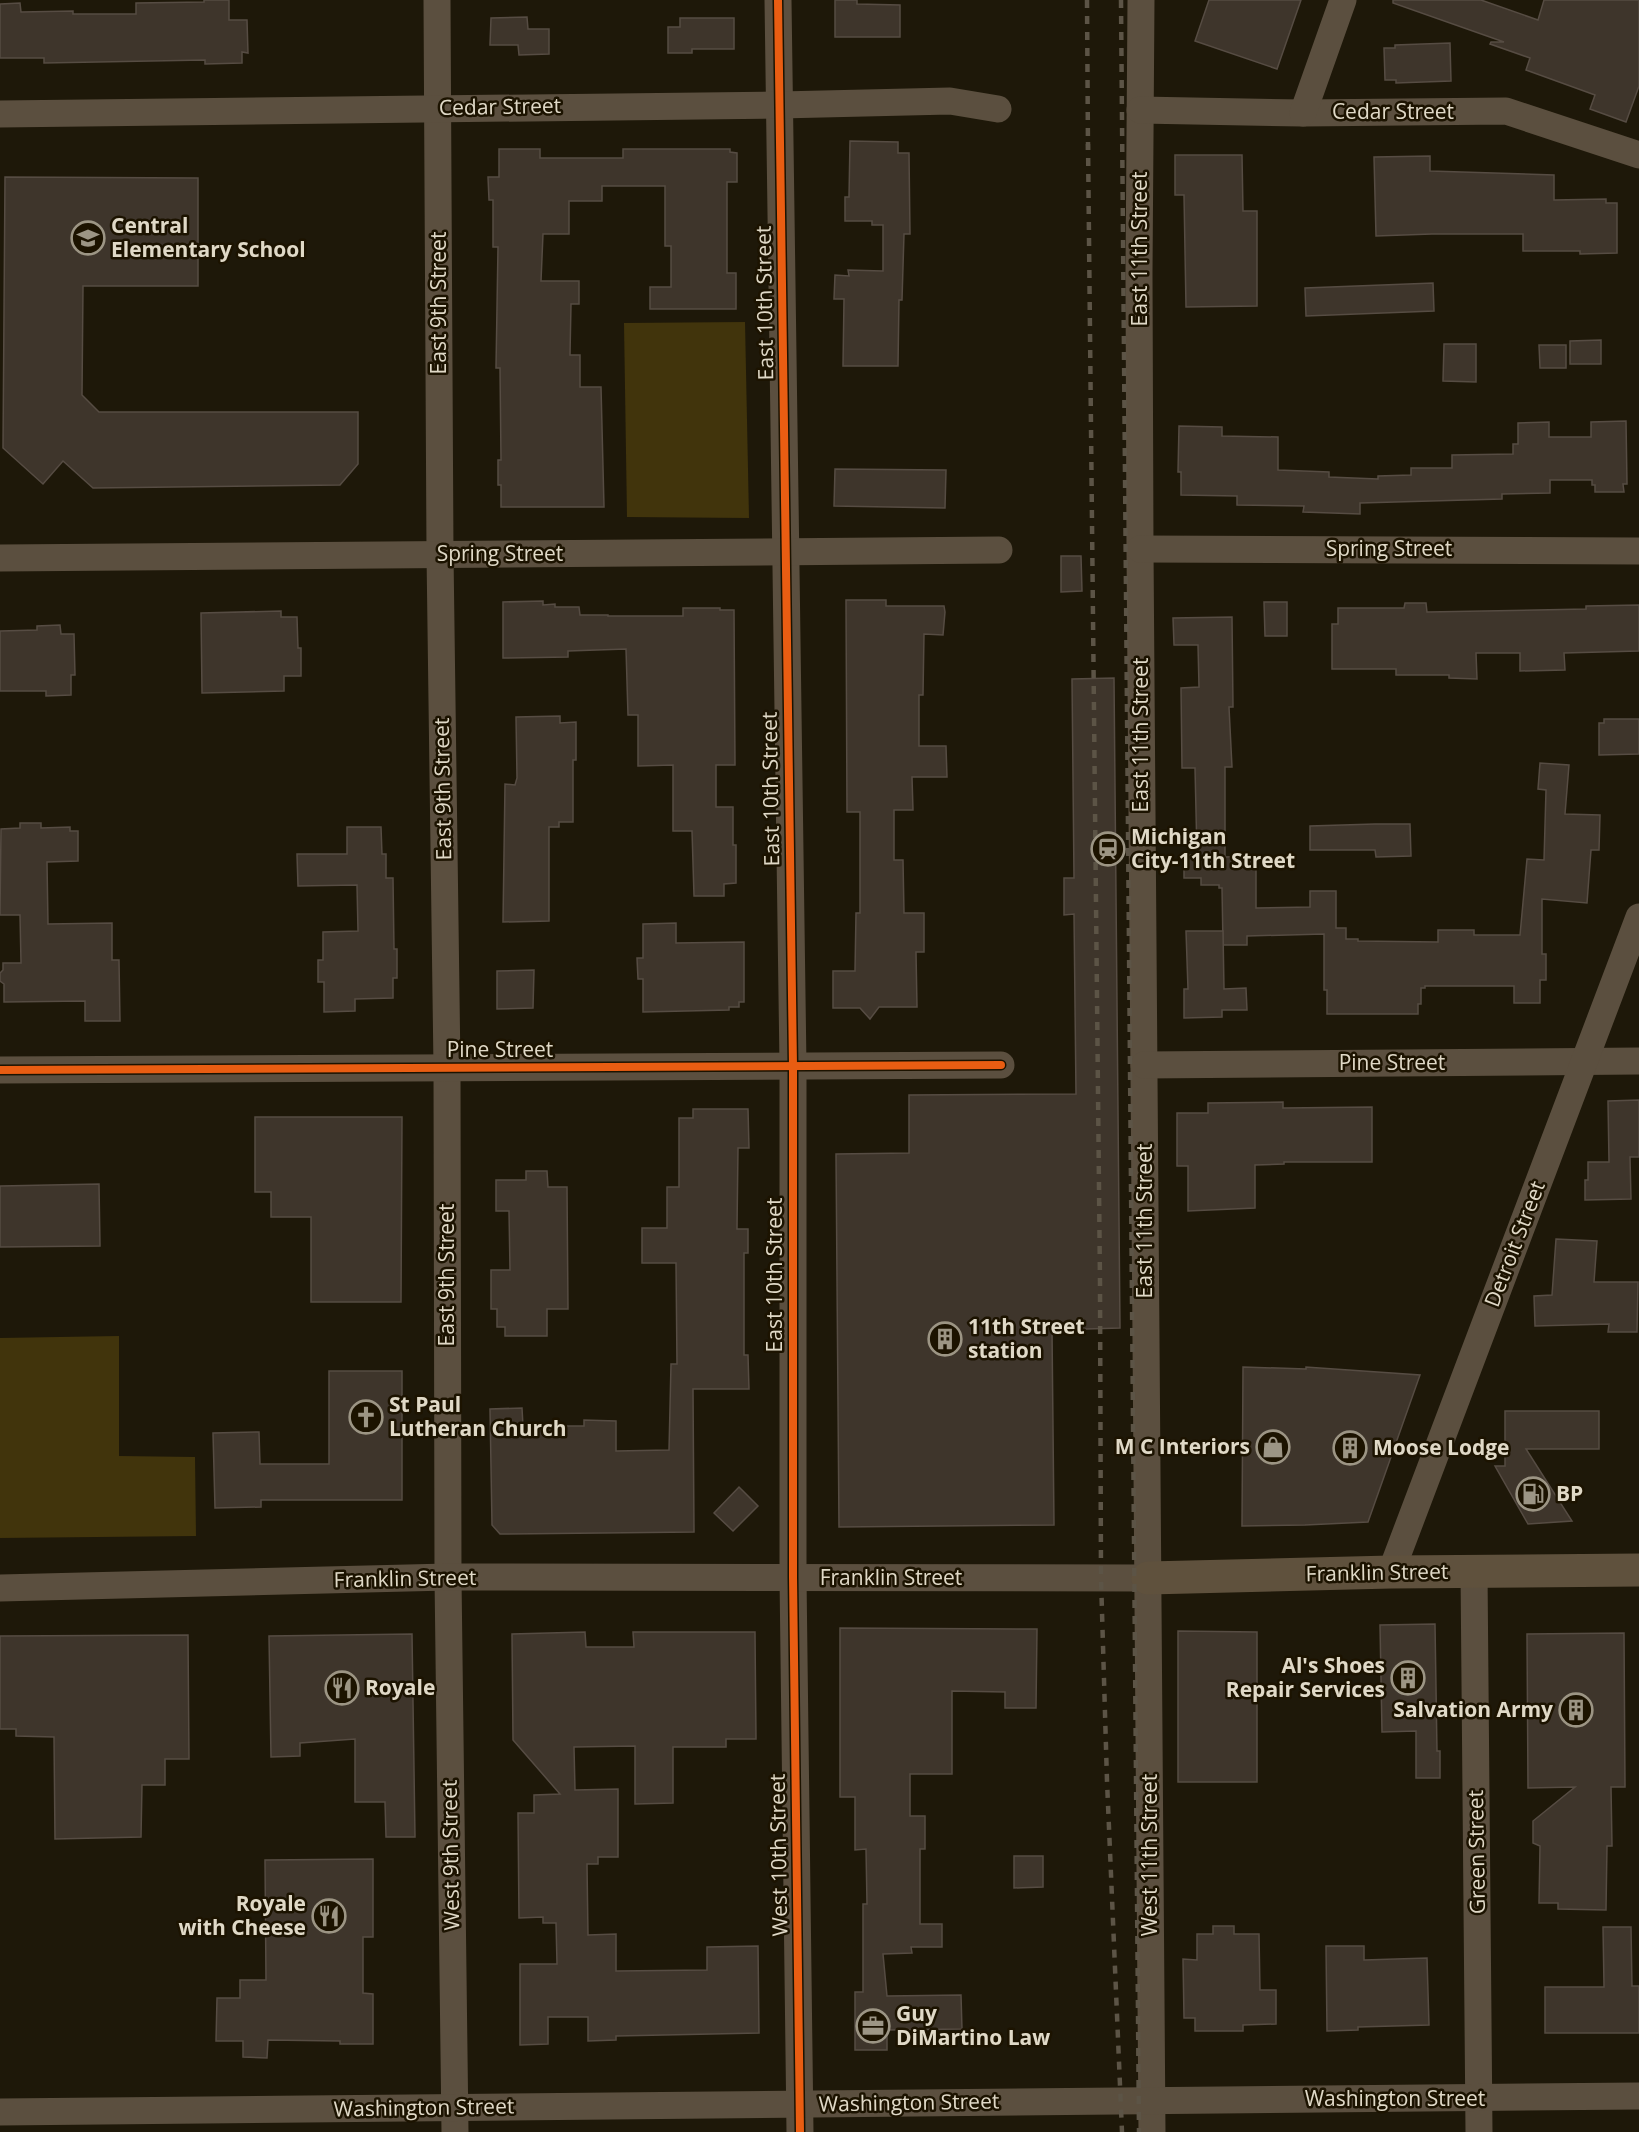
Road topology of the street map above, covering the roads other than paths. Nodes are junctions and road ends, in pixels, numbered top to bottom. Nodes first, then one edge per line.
1 (437, 0) edge
2 (778, 0) edge
3 (1141, 0) edge
4 (1343, 0) edge
5 (780, 105) junction
6 (438, 108) junction
7 (998, 109) dead end
8 (1140, 110) junction
9 (1303, 113) junction
10 (0, 114) edge
11 (1639, 154) edge
12 (1140, 549) junction
13 (999, 550) dead end
14 (1639, 550) edge
15 (786, 551) junction
16 (440, 554) junction
17 (0, 558) edge
18 (1639, 917) edge
19 (1639, 1061) edge
20 (1584, 1063) junction
21 (1001, 1065) dead end
22 (1144, 1065) junction
23 (793, 1066) junction
24 (447, 1068) junction
25 (0, 1070) edge
26 (1639, 1570) edge
27 (1474, 1571) junction
28 (1391, 1572) junction
29 (448, 1577) junction
30 (794, 1577) junction
31 (1148, 1578) junction
32 (0, 1588) edge
33 (1639, 2096) edge
34 (1479, 2099) junction
35 (1152, 2100) junction
36 (800, 2104) junction
37 (0, 2112) edge
38 (455, 2120) edge
39 (800, 2132) edge
40 (1152, 2132) edge
41 (1479, 2132) edge

1 - 6 street, East 9th Street
2 - 5 street, East 10th Street
3 - 8 street, East 11th Street
4 - 9 street
5 - 6 street, Cedar Street
5 - 7 street, Cedar Street
5 - 15 street, East 10th Street
6 - 10 street, Cedar Street
6 - 16 street, East 9th Street
8 - 9 street, Cedar Street
8 - 12 street, East 11th Street
9 - 11 street, Cedar Street
12 - 14 street, Spring Street
12 - 22 street, East 11th Street
13 - 15 street, Spring Street
15 - 16 street, Spring Street
15 - 23 street, East 10th Street
16 - 17 street, Spring Street
16 - 24 street, East 9th Street
18 - 20 street, Detroit Street
19 - 20 street, Pine Street
20 - 22 street, Pine Street
20 - 28 street, Detroit Street
21 - 23 street, Pine Street
22 - 31 street, East 11th Street
23 - 24 street, Pine Street
23 - 30 street, East 10th Street
24 - 25 street, Pine Street
24 - 29 street, East 9th Street
26 - 27 main road, Franklin Street
27 - 28 main road, Franklin Street
27 - 34 street, Green Street
28 - 31 main road, Franklin Street
29 - 30 street, Franklin Street
29 - 32 street, Franklin Street
29 - 38 street, West 9th Street
30 - 31 street, Franklin Street
30 - 36 street, West 10th Street
31 - 35 street, West 11th Street
33 - 34 street, Washington Street
34 - 35 street, Washington Street
34 - 41 street, Green Street
35 - 36 street, Washington Street
35 - 40 street, West 11th Street
36 - 38 street, Washington Street
36 - 39 street, West 10th Street
37 - 38 street, Washington Street

